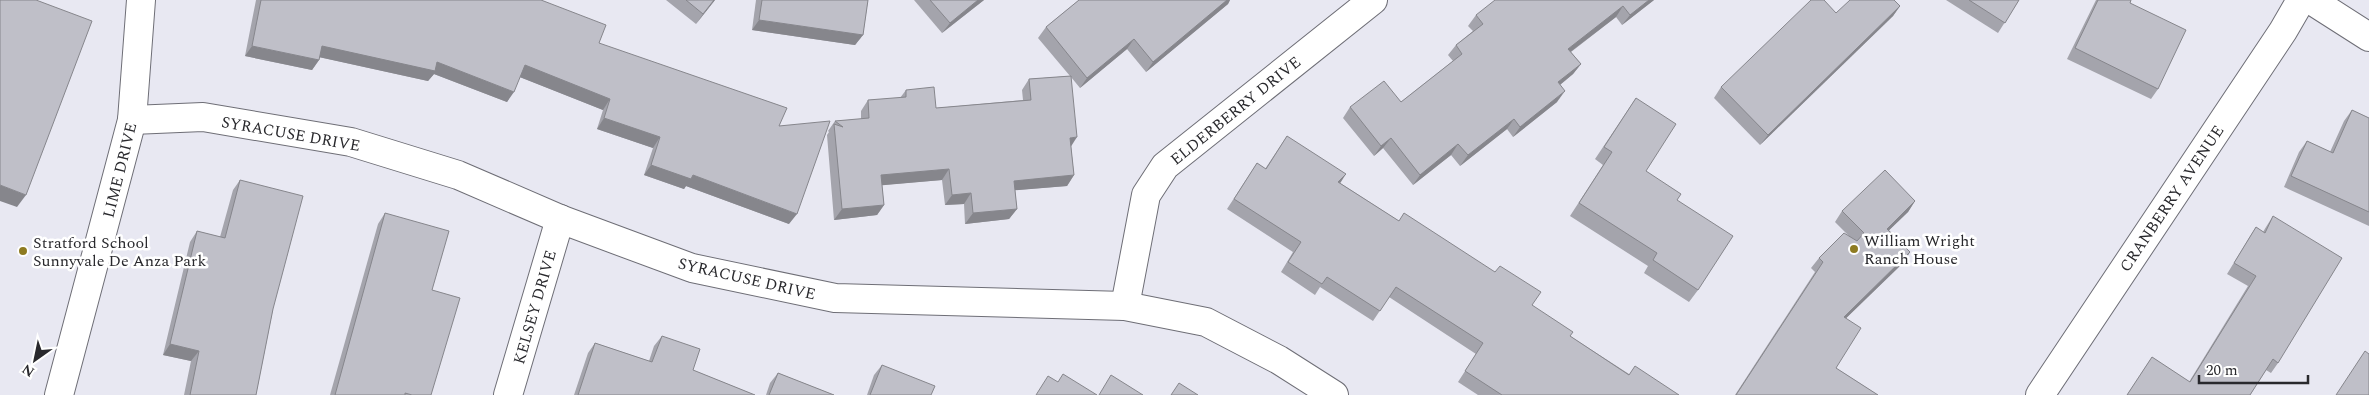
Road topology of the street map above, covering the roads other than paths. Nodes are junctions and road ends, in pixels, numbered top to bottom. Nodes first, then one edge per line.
1 (141, 0) edge
2 (1373, 0) edge
3 (2301, 0) edge
4 (2311, 0) edge
5 (2369, 37) edge
6 (132, 120) junction
7 (560, 219) junction
8 (1125, 306) junction
9 (59, 395) edge
10 (508, 395) edge
11 (1334, 395) edge
12 (2040, 395) edge

1 - 6 street, LIME DRIVE
2 - 8 street, ELDERBERRY DRIVE
3 - 12 street, CRANBERRY AVENUE
4 - 5 street
6 - 7 street, SYRACUSE DRIVE
6 - 9 street, LIME DRIVE
7 - 8 street, SYRACUSE DRIVE
7 - 10 street, KELSEY DRIVE
8 - 11 street, SYRACUSE DRIVE

